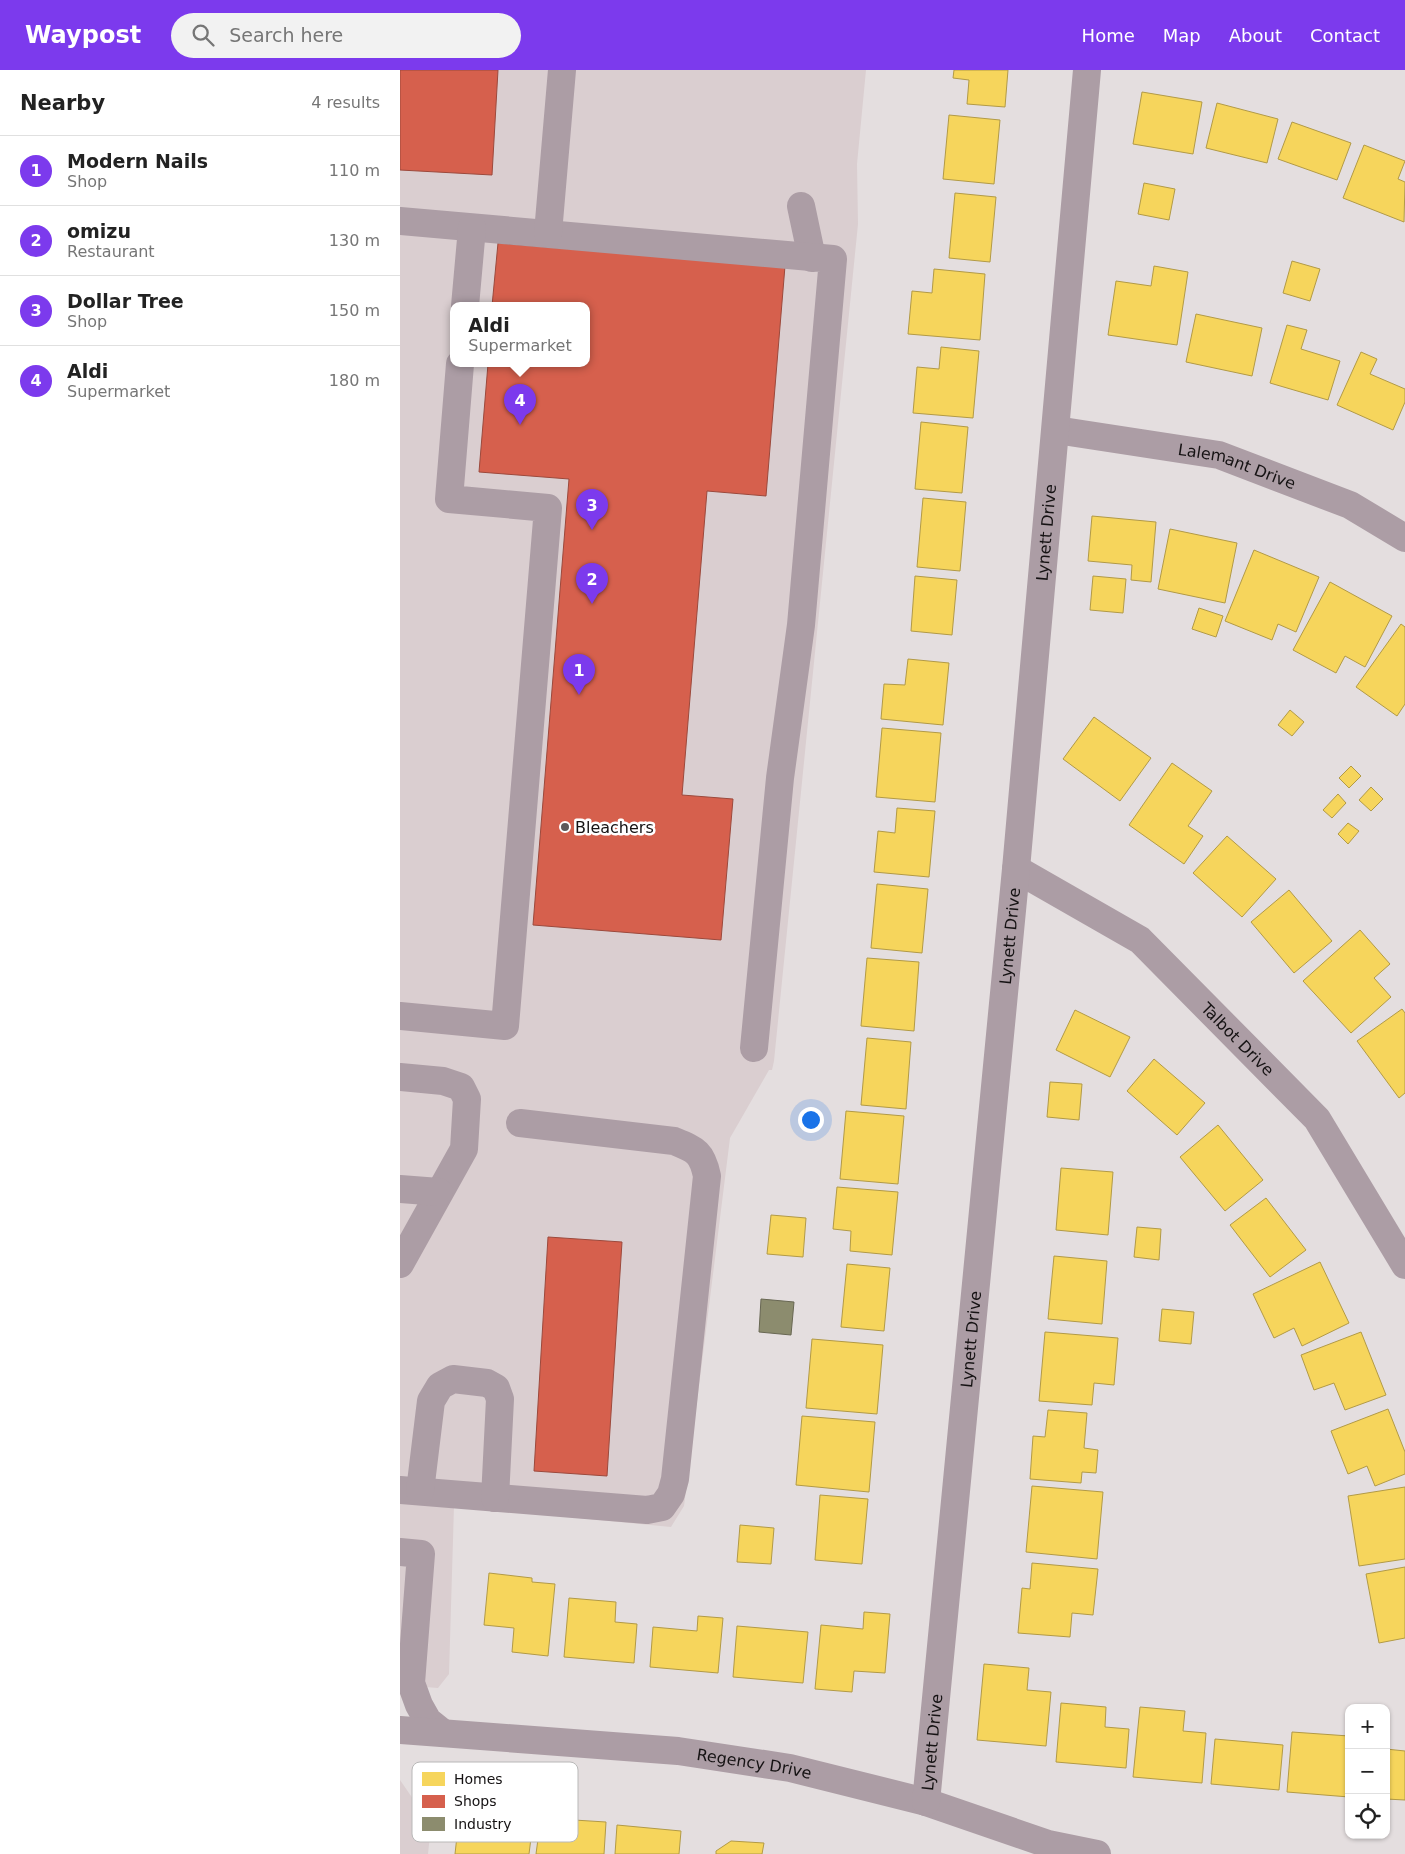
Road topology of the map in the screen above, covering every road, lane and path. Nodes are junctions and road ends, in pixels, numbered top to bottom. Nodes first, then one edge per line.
1 (562, 70) edge
2 (1087, 70) edge
3 (801, 206) dead end
4 (400, 221) edge
5 (472, 228) junction
6 (548, 233) junction
7 (812, 258) junction
8 (465, 302) edge
9 (460, 367) edge
10 (1056, 430) junction
11 (1405, 538) edge
12 (1016, 869) junction
13 (400, 1016) edge
14 (754, 1048) dead end
15 (400, 1077) edge
16 (520, 1123) dead end
17 (400, 1189) edge
18 (439, 1192) junction
19 (400, 1264) edge
20 (1405, 1265) edge
21 (410, 1490) edge
22 (495, 1498) junction
23 (400, 1552) edge
24 (407, 1644) edge
25 (405, 1690) edge
26 (400, 1730) edge
27 (443, 1734) junction
28 (926, 1802) junction
29 (1097, 1854) edge

1 - 6 street
2 - 10 street, Lynett Drive
3 - 7 street
4 - 5 street
5 - 6 street
5 - 8 street
6 - 7 street
7 - 14 street
9 - 13 street
10 - 11 street, Lalemant Drive
10 - 12 street, Lynett Drive
12 - 20 street, Talbot Drive
12 - 28 street, Lynett Drive
15 - 18 street
16 - 22 street
17 - 18 street
18 - 19 street
21 - 22 street
21 - 22 street
23 - 24 street
24 - 25 street
25 - 27 street
26 - 27 street, Regency Drive
27 - 28 street, Regency Drive
28 - 29 street, Regency Drive

